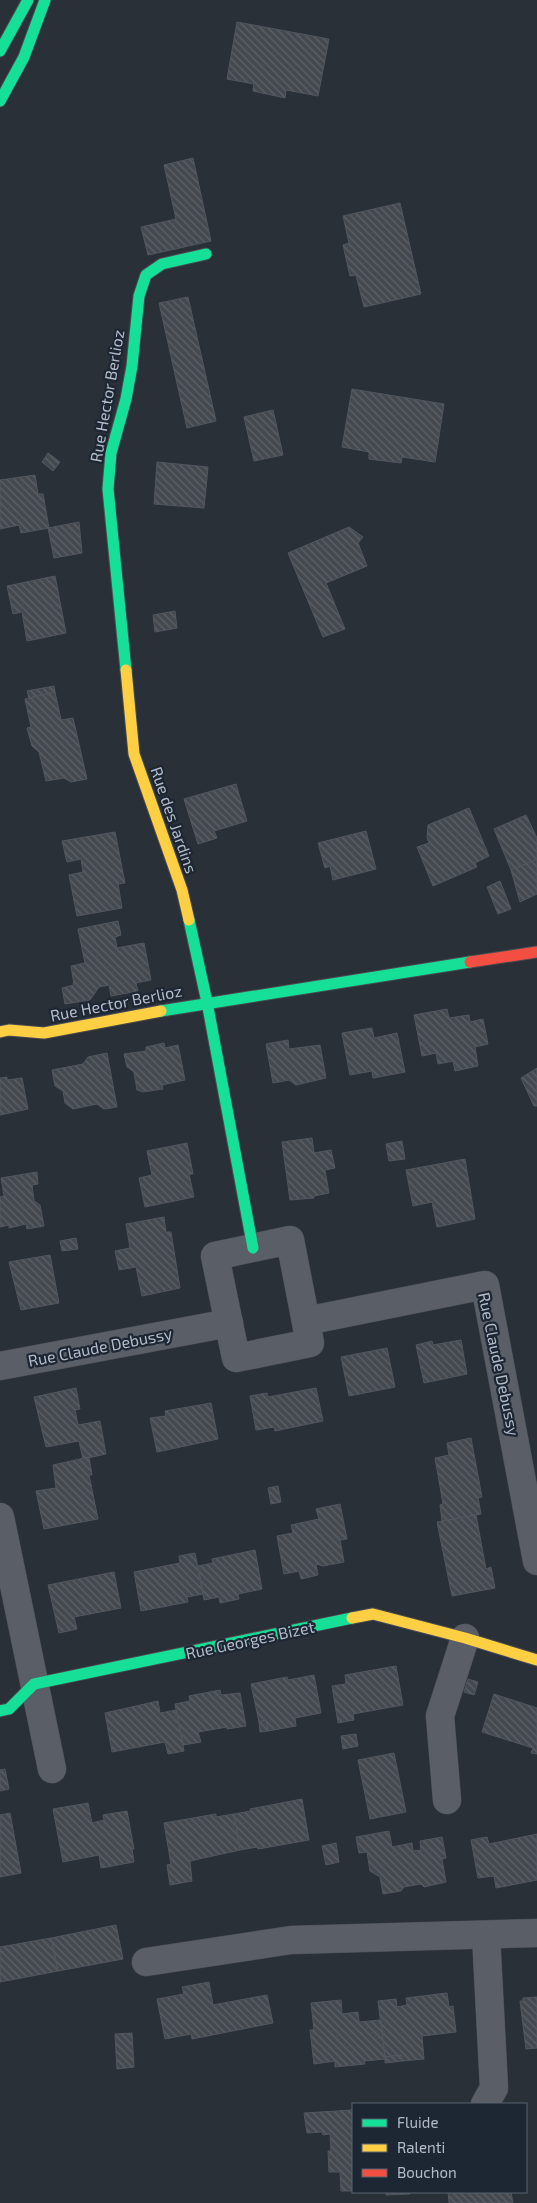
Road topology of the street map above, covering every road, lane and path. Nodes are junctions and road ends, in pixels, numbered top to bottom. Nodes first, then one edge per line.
1 (28, 0) edge
2 (45, 0) edge
3 (0, 51) edge
4 (0, 100) edge
5 (206, 254) dead end
6 (122, 647) joint
7 (537, 952) edge
8 (208, 1002) junction
9 (0, 1032) edge
10 (253, 1248) junction
11 (306, 1321) junction
12 (229, 1323) junction
13 (0, 1366) edge
14 (0, 1517) edge
15 (537, 1561) edge
16 (465, 1638) junction
17 (537, 1660) edge
18 (34, 1684) junction
19 (0, 1711) edge
20 (52, 1769) dead end
21 (447, 1800) dead end
22 (537, 1933) edge
23 (486, 1935) junction
24 (146, 1962) dead end
25 (486, 2103) edge

1 - 3 street
2 - 4 street
5 - 6 street, Rue Hector Berlioz
6 - 8 street, Rue des Jardins
7 - 8 street
8 - 9 street, Rue Hector Berlioz
8 - 10 street, Rue des Jardins
10 - 11 street
10 - 12 street
11 - 12 street
11 - 15 street, Rue Claude Debussy
12 - 13 street, Rue Claude Debussy
14 - 18 street
16 - 17 street, Rue Georges Bizet
16 - 18 street, Rue Georges Bizet
16 - 21 street
18 - 19 street
18 - 20 street
22 - 23 street
23 - 24 street
23 - 25 street

